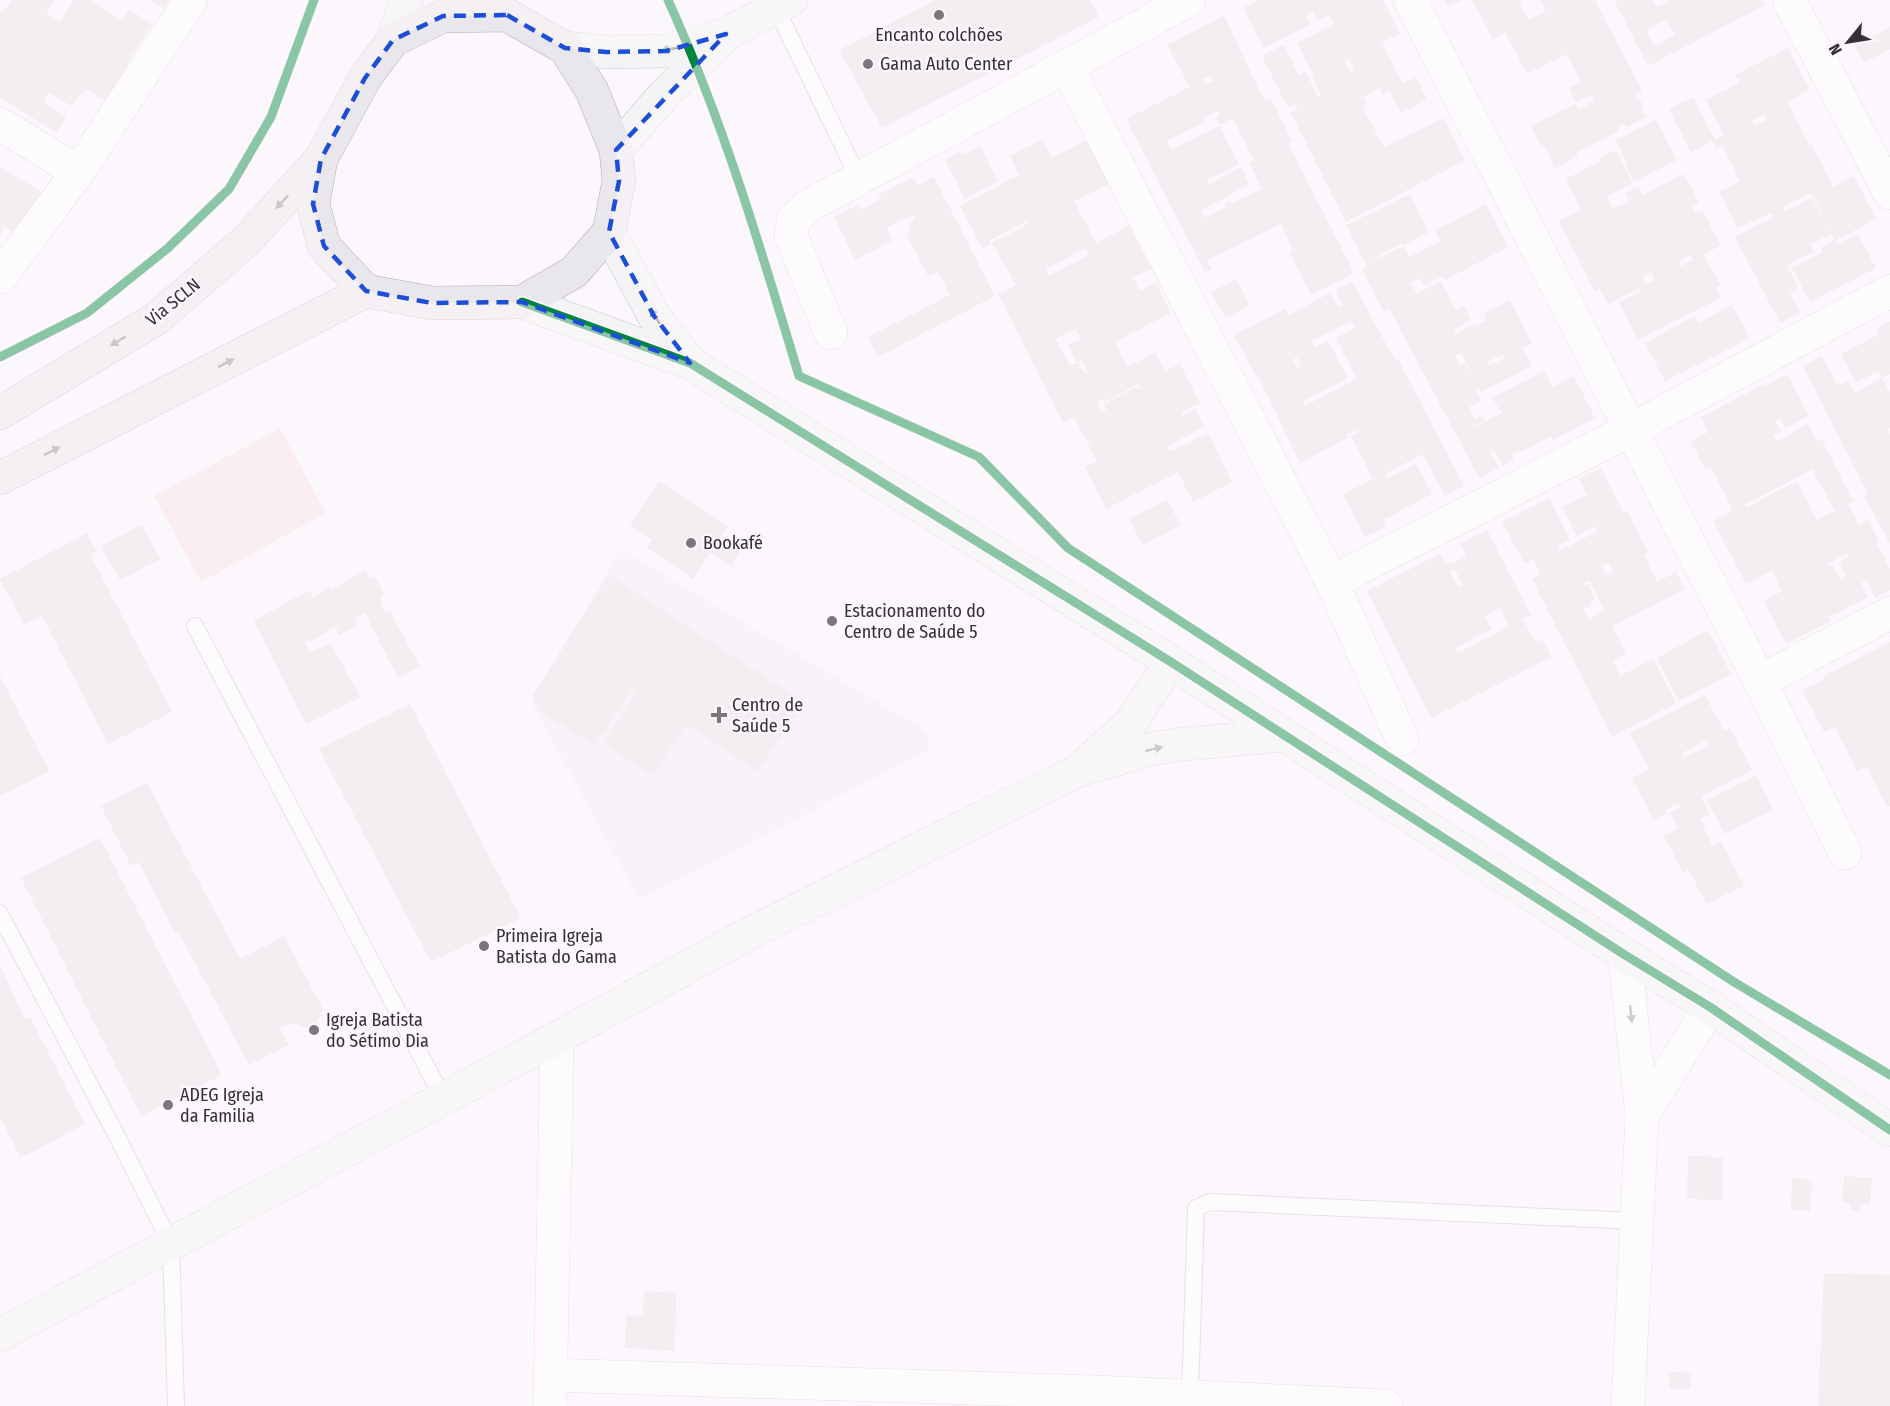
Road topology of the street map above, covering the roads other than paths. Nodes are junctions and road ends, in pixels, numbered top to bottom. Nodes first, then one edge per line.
1 (191, 0) edge
2 (406, 0) edge
3 (1189, 0) edge
4 (1410, 0) edge
5 (1789, 0) edge
6 (780, 3) edge
7 (501, 8) edge
8 (726, 34) junction
9 (393, 40) junction
10 (565, 48) junction
11 (1067, 66) junction
12 (0, 124) edge
13 (616, 150) junction
14 (321, 159) junction
15 (78, 172) junction
16 (859, 179) junction
17 (1890, 193) edge
18 (609, 232) junction
19 (0, 277) edge
20 (366, 291) junction
21 (1890, 291) edge
22 (522, 302) junction
23 (831, 333) dead end
24 (690, 363) junction
25 (0, 413) edge
26 (1632, 429) junction
27 (0, 478) edge
28 (1332, 582) junction
29 (1890, 614) edge
30 (195, 626) dead end
31 (1171, 662) junction
32 (1760, 681) junction
33 (1284, 735) junction
34 (1402, 739) dead end
35 (1077, 771) junction
36 (1845, 853) dead end
37 (0, 914) edge
38 (1625, 955) junction
39 (1710, 1007) junction
40 (557, 1038) junction
41 (443, 1098) junction
42 (1642, 1116) junction
43 (1890, 1130) edge
44 (1636, 1221) junction
45 (171, 1244) junction
46 (0, 1335) edge
47 (550, 1390) edge
48 (820, 1395) edge
49 (1190, 1396) junction
50 (1096, 1399) edge
51 (176, 1406) edge
52 (1371, 1406) edge
53 (1628, 1406) edge

1 - 15 street
2 - 9 street
3 - 11 street
4 - 26 street
5 - 17 street
6 - 8 street
6 - 16 lane
7 - 9 main road
7 - 10 main road
8 -> 10 street
8 - 13 street
9 - 14 main road
10 - 13 main road
11 - 16 street
11 - 28 street
12 - 15 street
13 - 18 main road
14 - 20 main road
14 -> 25 main road, Via SCLN
15 - 19 street
16 - 23 street
18 - 22 main road
24 -> 18 street
20 - 22 main road
27 -> 20 main road
21 - 26 street
22 - 24 street
24 - 31 street
26 - 28 street
26 - 32 street
28 - 34 street
29 - 32 street
30 - 41 lane
31 - 33 street
31 - 35 street
32 - 36 street
35 -> 33 street
33 - 38 street
35 - 40 street
37 - 45 lane
38 - 39 street
38 -> 42 street
39 - 42 street
39 - 43 street
40 - 41 street
40 - 47 street
41 - 45 street
42 - 44 street
44 - 49 lane
44 - 53 street
45 - 46 street
45 - 51 lane
47 - 48 street
48 - 50 street
49 - 50 street
49 - 52 street

